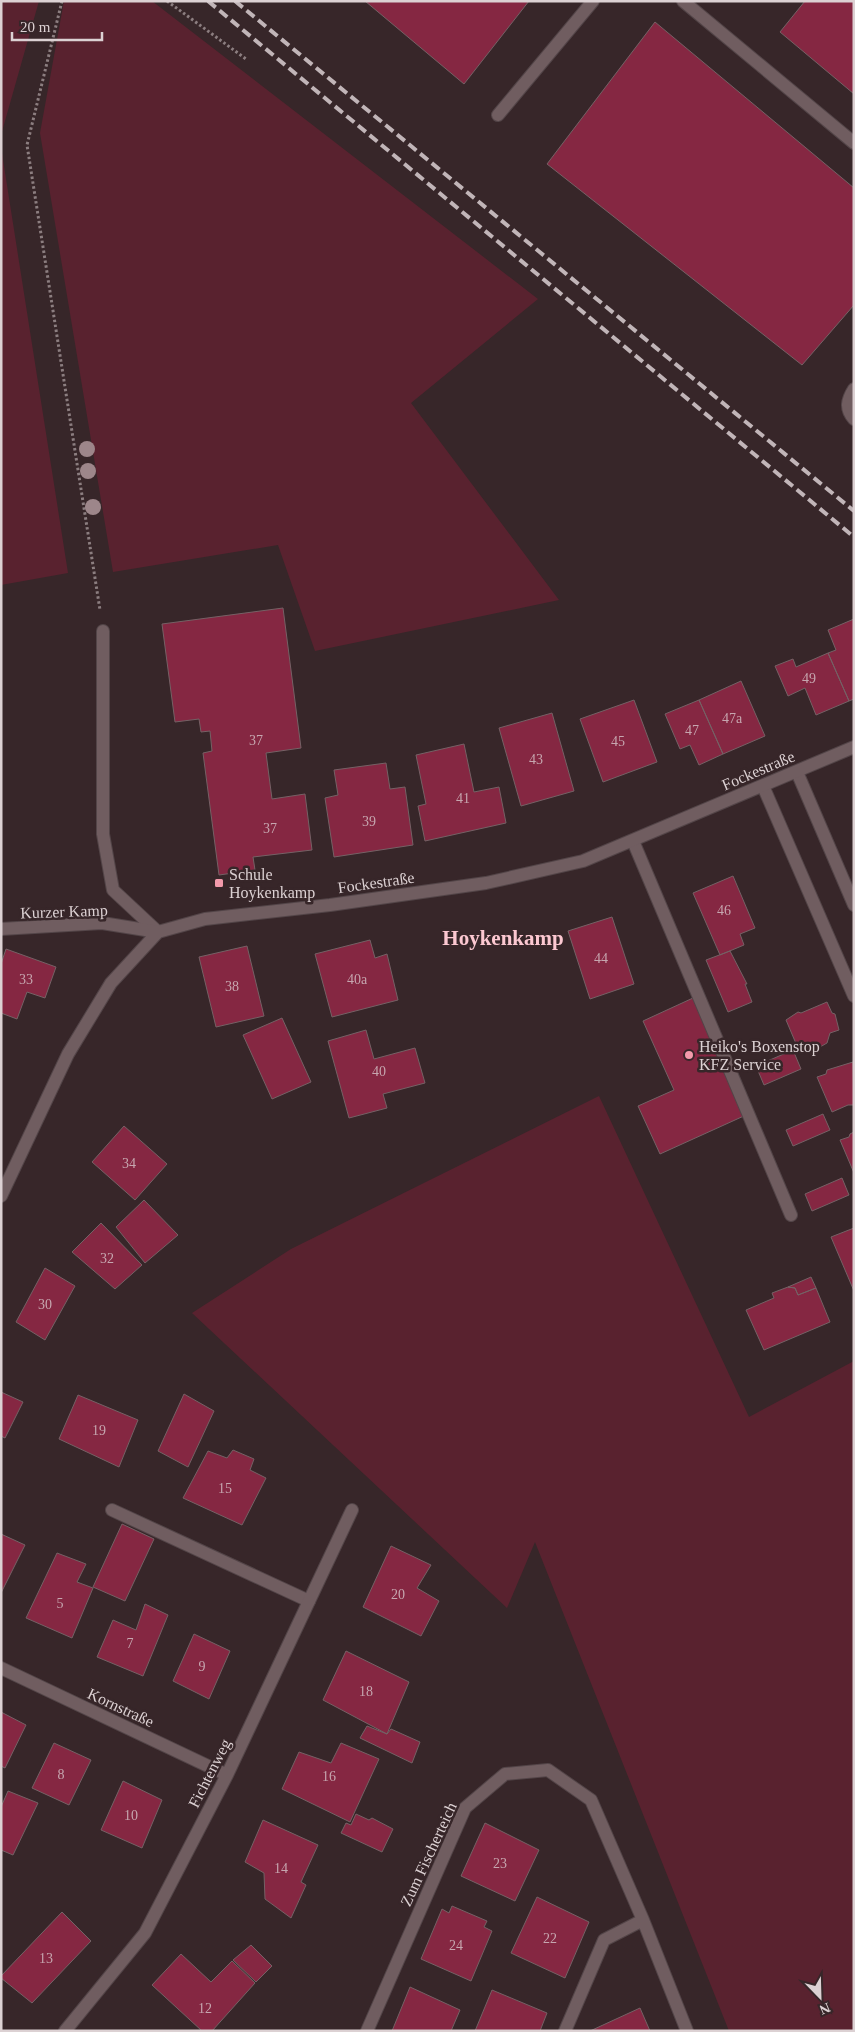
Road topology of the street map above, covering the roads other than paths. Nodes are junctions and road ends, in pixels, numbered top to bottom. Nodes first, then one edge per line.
1 (593, 1) edge
2 (683, 1) edge
3 (498, 115) dead end
4 (854, 143) edge
5 (854, 390) edge
6 (854, 419) edge
7 (103, 631) road end
8 (854, 747) edge
9 (796, 772) junction
10 (763, 786) junction
11 (633, 841) junction
12 (854, 905) edge
13 (1, 929) edge
14 (158, 932) junction
15 (854, 996) edge
16 (1, 1196) edge
17 (791, 1215) dead end
18 (112, 1510) dead end
19 (352, 1510) dead end
20 (309, 1601) junction
21 (1, 1668) edge
22 (227, 1776) junction
23 (643, 1920) junction
24 (64, 2031) edge
25 (367, 2031) edge
26 (565, 2031) edge
27 (686, 2031) edge

1 - 3 street
2 - 4 street
5 - 6 street
7 - 14 street
8 - 9 street, Fockestraße
9 - 10 street, Fockestraße
9 - 12 street
10 - 11 street, Fockestraße
10 - 15 street
11 - 14 street, Fockestraße
11 - 17 street
13 - 14 street, Kurzer Kamp
14 - 16 street
18 - 20 street
19 - 20 street, Fichtenweg
20 - 22 street, Fichtenweg
21 - 22 street, Kornstraße
22 - 24 street, Fichtenweg
23 - 25 street, Zum Fischerteich
23 - 26 street
23 - 27 street, Zum Fischerteich

